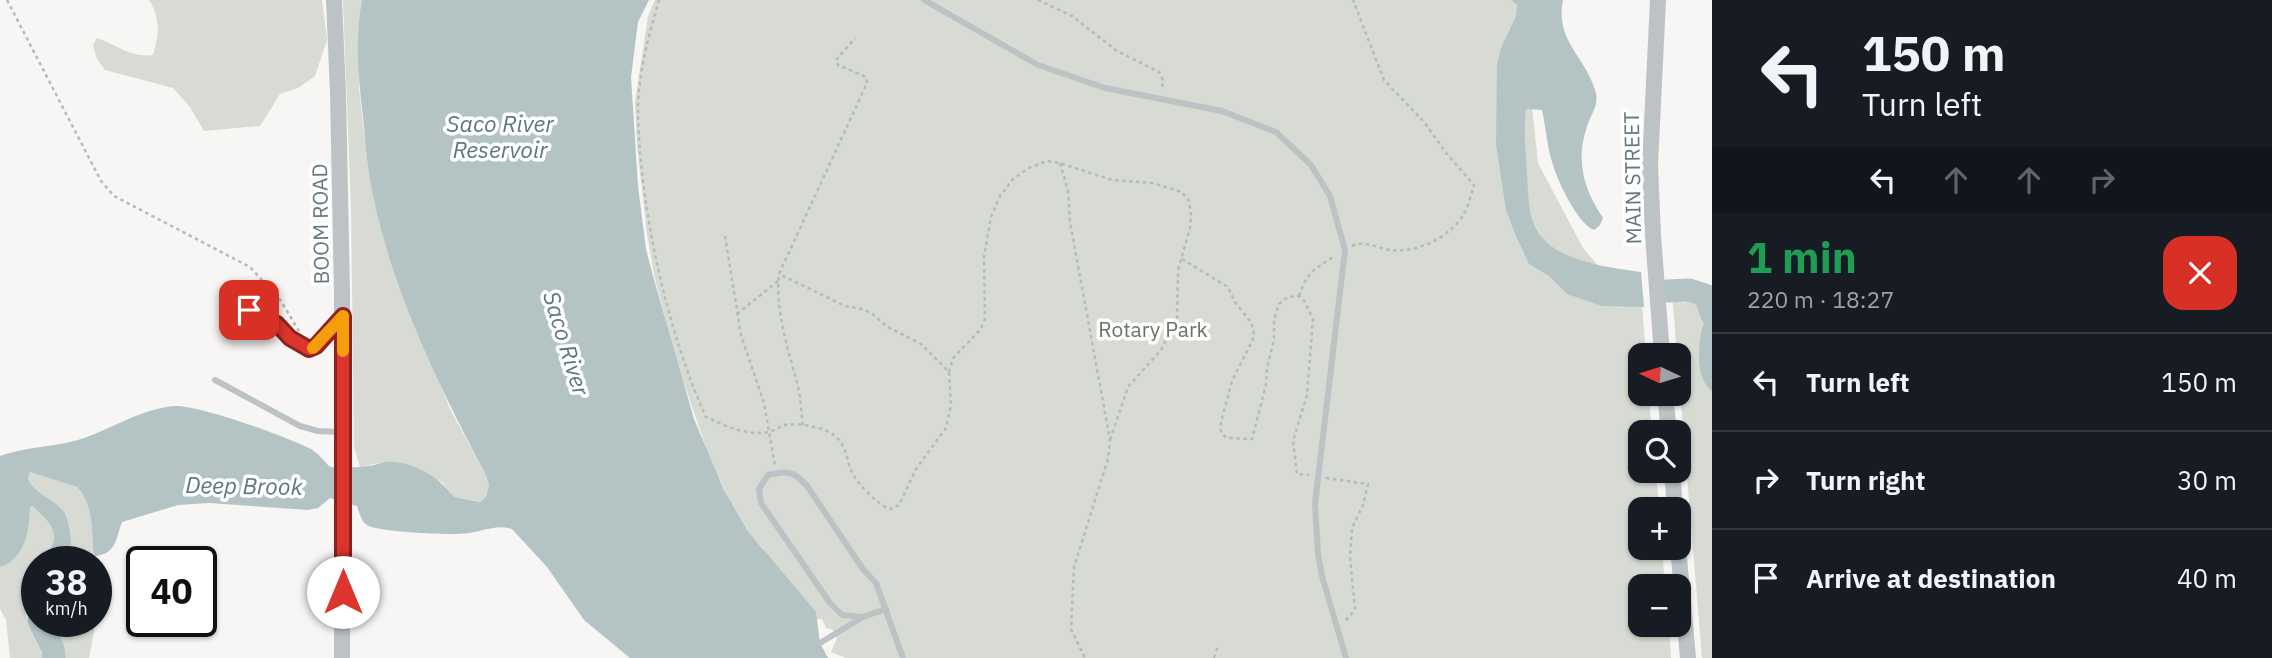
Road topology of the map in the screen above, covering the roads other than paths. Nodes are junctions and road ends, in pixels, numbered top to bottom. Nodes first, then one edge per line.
1 (334, 0) edge
2 (924, 0) edge
3 (1658, 0) edge
4 (249, 310) dead end
5 (343, 316) junction
6 (1661, 343) edge
7 (215, 380) dead end
8 (343, 436) junction
9 (1679, 560) edge
10 (886, 609) junction
11 (863, 617) junction
12 (820, 643) dead end
13 (342, 658) edge
14 (903, 658) edge
15 (1346, 658) edge
16 (1688, 658) edge

1 - 5 street, BOOM ROAD
2 - 15 lane
3 - 6 street, MAIN STREET
4 - 5 lane
5 - 8 street, BOOM ROAD
7 - 8 lane
8 - 13 street, BOOM ROAD
9 - 16 street
10 - 11 lane
10 - 11 lane
10 - 14 lane
11 - 12 lane

